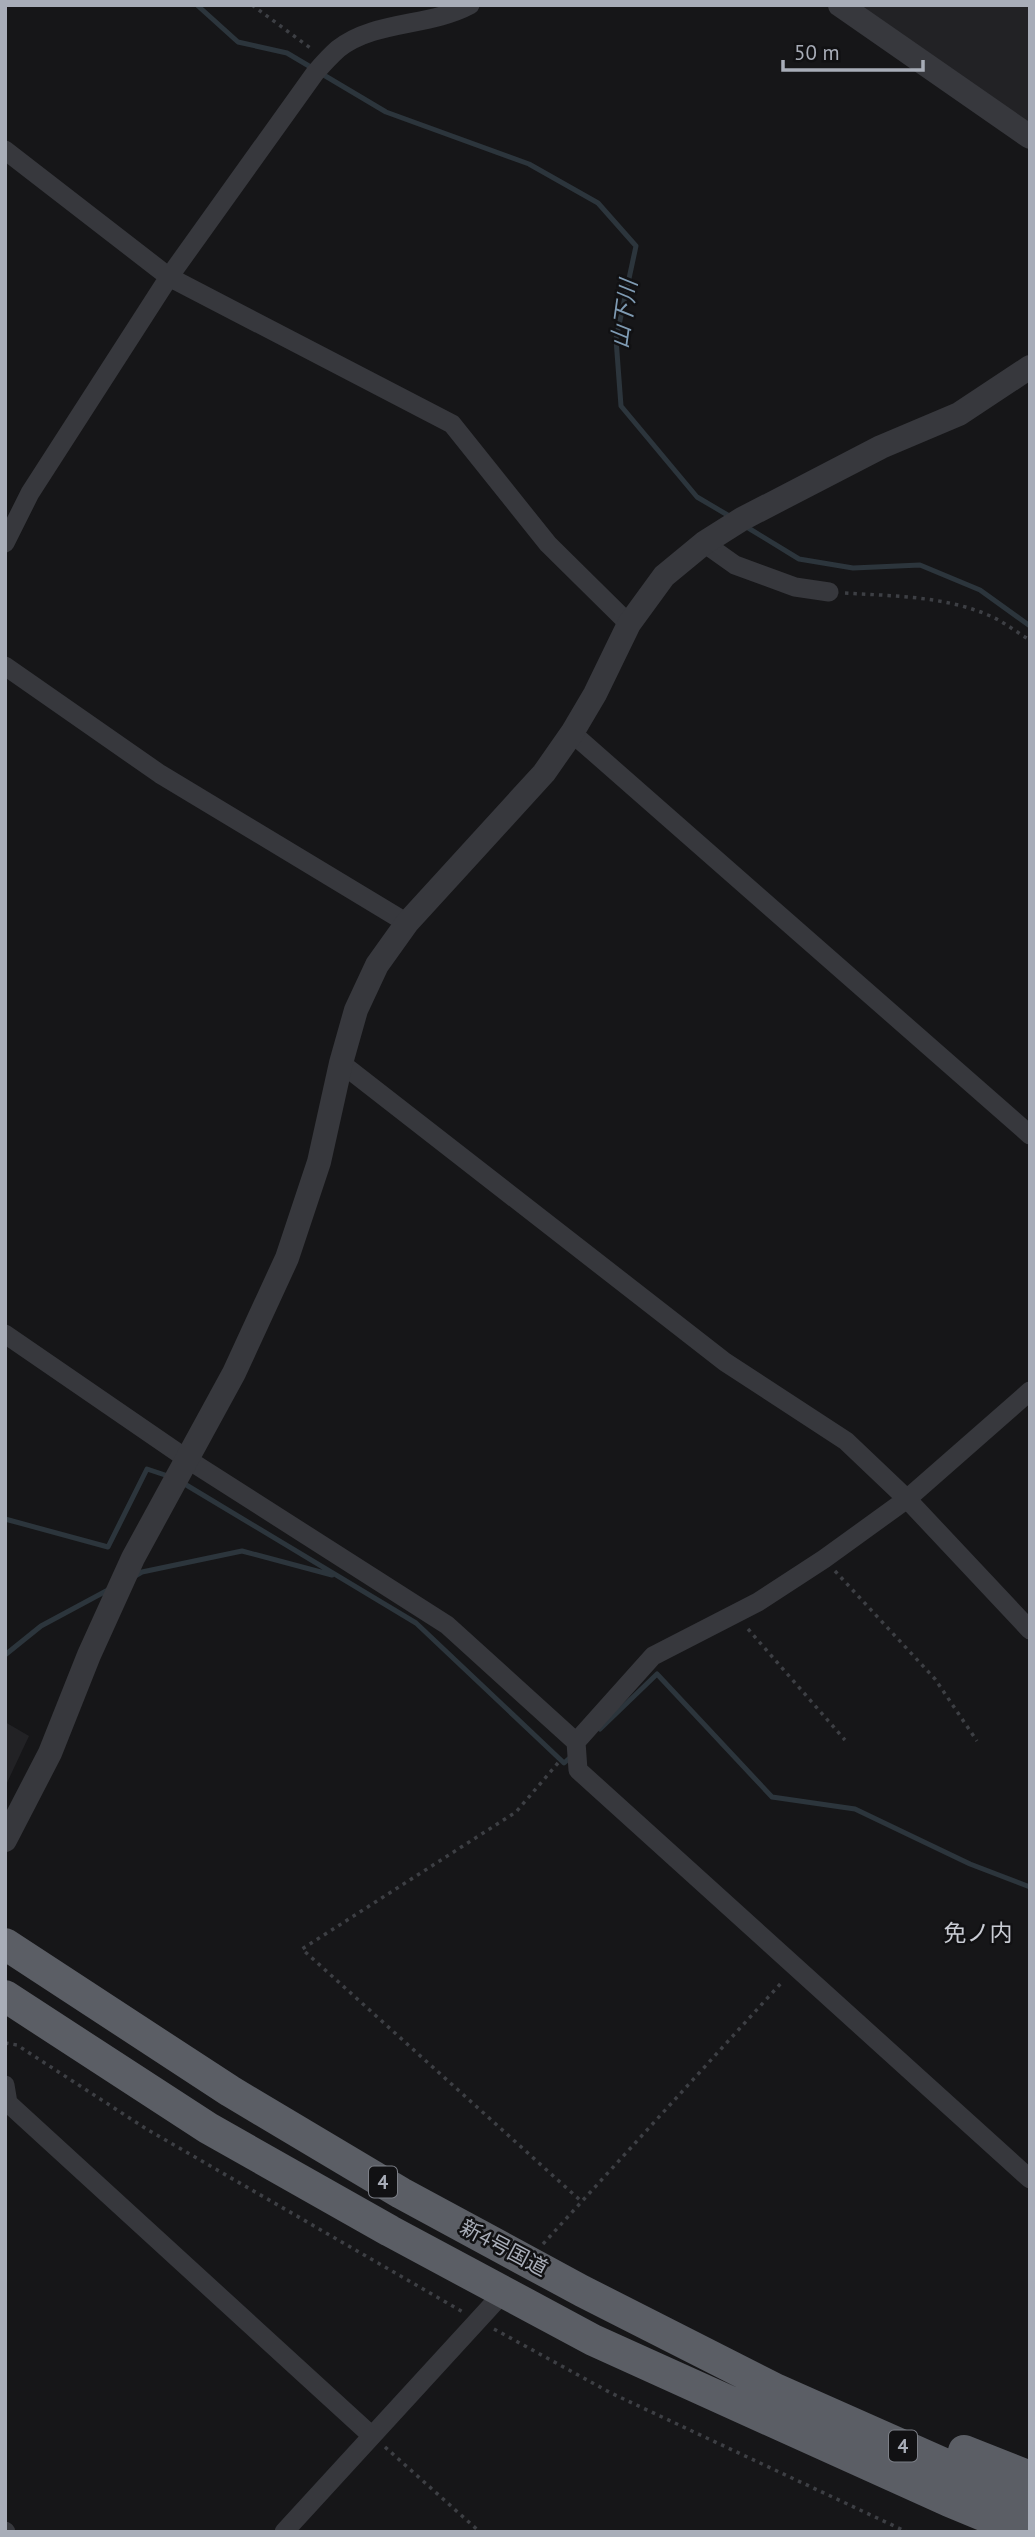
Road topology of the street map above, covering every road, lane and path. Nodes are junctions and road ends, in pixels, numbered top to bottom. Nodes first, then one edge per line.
1 (252, 5) edge
2 (470, 5) edge
3 (840, 5) edge
4 (327, 61) junction
5 (1030, 137) edge
6 (5, 150) edge
7 (169, 277) junction
8 (1030, 367) edge
9 (5, 543) edge
10 (704, 543) junction
11 (829, 592) joint
12 (629, 624) junction
13 (1030, 640) edge
14 (5, 666) edge
15 (572, 733) junction
16 (407, 923) junction
17 (341, 1063) junction
18 (1030, 1135) edge
19 (5, 1334) edge
20 (1030, 1391) edge
21 (187, 1459) junction
22 (907, 1499) junction
23 (824, 1559) junction
24 (735, 1615) junction
25 (1030, 1630) edge
26 (845, 1740) dead end
27 (977, 1741) dead end
28 (576, 1742) junction
29 (5, 1840) edge
30 (5, 1944) edge
31 (796, 1967) junction
32 (5, 1996) edge
33 (5, 2043) edge
34 (5, 2085) edge
35 (1030, 2179) edge
36 (582, 2201) junction
37 (550, 2236) dead end
38 (504, 2292) junction
39 (478, 2320) junction
40 (593, 2340) junction
41 (777, 2390) junction
42 (372, 2436) junction
43 (1030, 2477) edge
44 (1030, 2502) edge
45 (284, 2532) edge
46 (480, 2532) edge
47 (907, 2532) edge
48 (967, 2532) edge
49 (1024, 2532) edge

1 - 4 path
2 - 4 street
3 - 5 street
4 - 7 street
6 - 7 street
7 - 9 street
7 - 12 street
8 - 10 street
10 - 11 street
10 - 12 street
11 - 13 path
12 - 15 street
14 - 16 street
15 - 16 street
15 - 18 street
16 - 17 street
17 - 21 street
17 - 22 street
19 - 21 street
20 - 22 street
21 - 28 street
21 - 29 street
22 - 23 street
22 - 25 street
23 - 24 street
23 - 27 path
24 - 26 path
24 - 28 street
28 - 31 street
28 - 36 path
30 - 41 highway, 新4号国道 / 4
31 - 35 street
31 - 36 path
32 - 38 highway, 新4号国道 / 4
33 - 39 path
34 - 42 street
36 - 37 path
38 - 39 street
38 - 40 highway, 新4号国道 / 4
39 - 42 street
39 - 47 path
40 - 48 highway
40 - 49 highway, 新4号国道 / 4
41 - 43 highway
41 - 44 highway, 新4号国道 / 4
42 - 45 street
42 - 46 path

